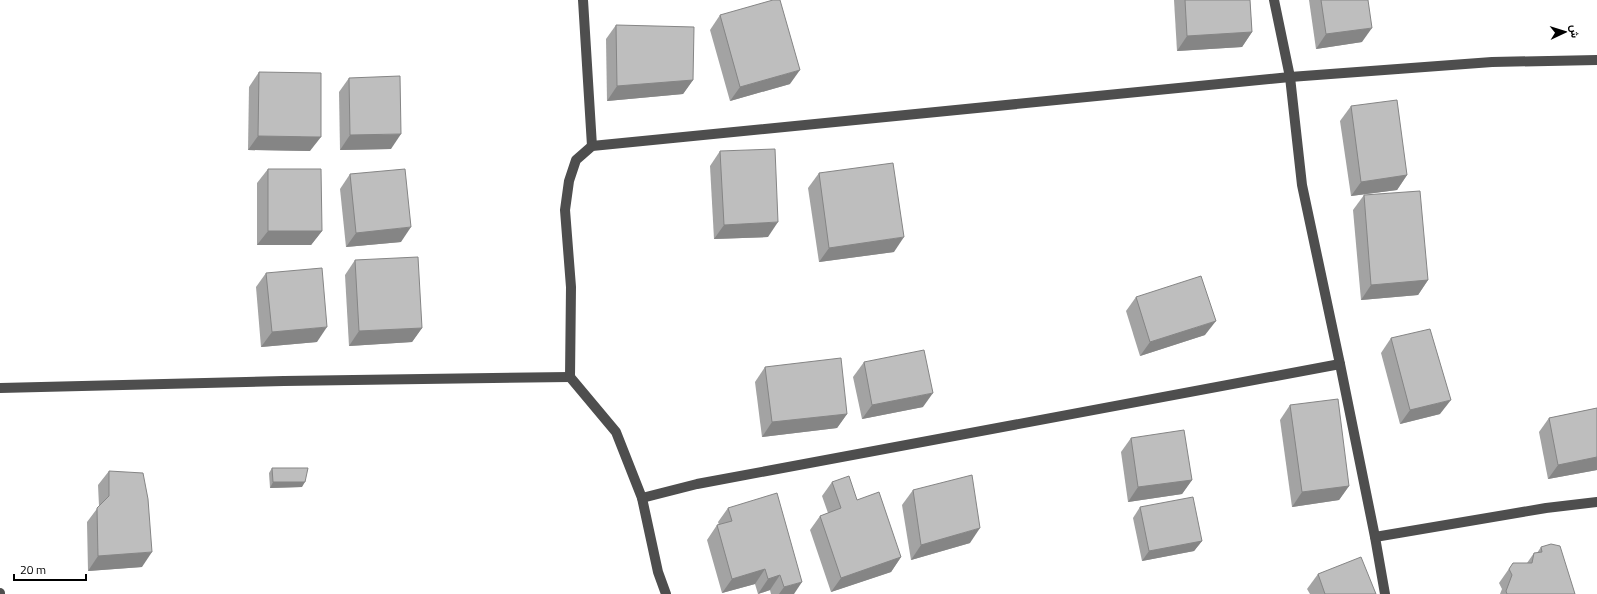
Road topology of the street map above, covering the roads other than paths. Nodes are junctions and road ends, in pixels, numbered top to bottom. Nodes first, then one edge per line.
1 (583, 0) edge
2 (1274, 0) edge
3 (1597, 60) edge
4 (1290, 76) junction
5 (592, 146) junction
6 (1340, 364) junction
7 (570, 377) junction
8 (0, 388) edge
9 (642, 498) junction
10 (1597, 502) edge
11 (1375, 536) junction
12 (666, 594) edge
13 (1385, 594) edge

1 - 5 street
2 - 4 street
3 - 4 street
4 - 5 street
4 - 6 street
5 - 7 street
6 - 9 street
6 - 11 street
7 - 8 street
7 - 9 street
9 - 12 street
10 - 11 street
11 - 13 street

